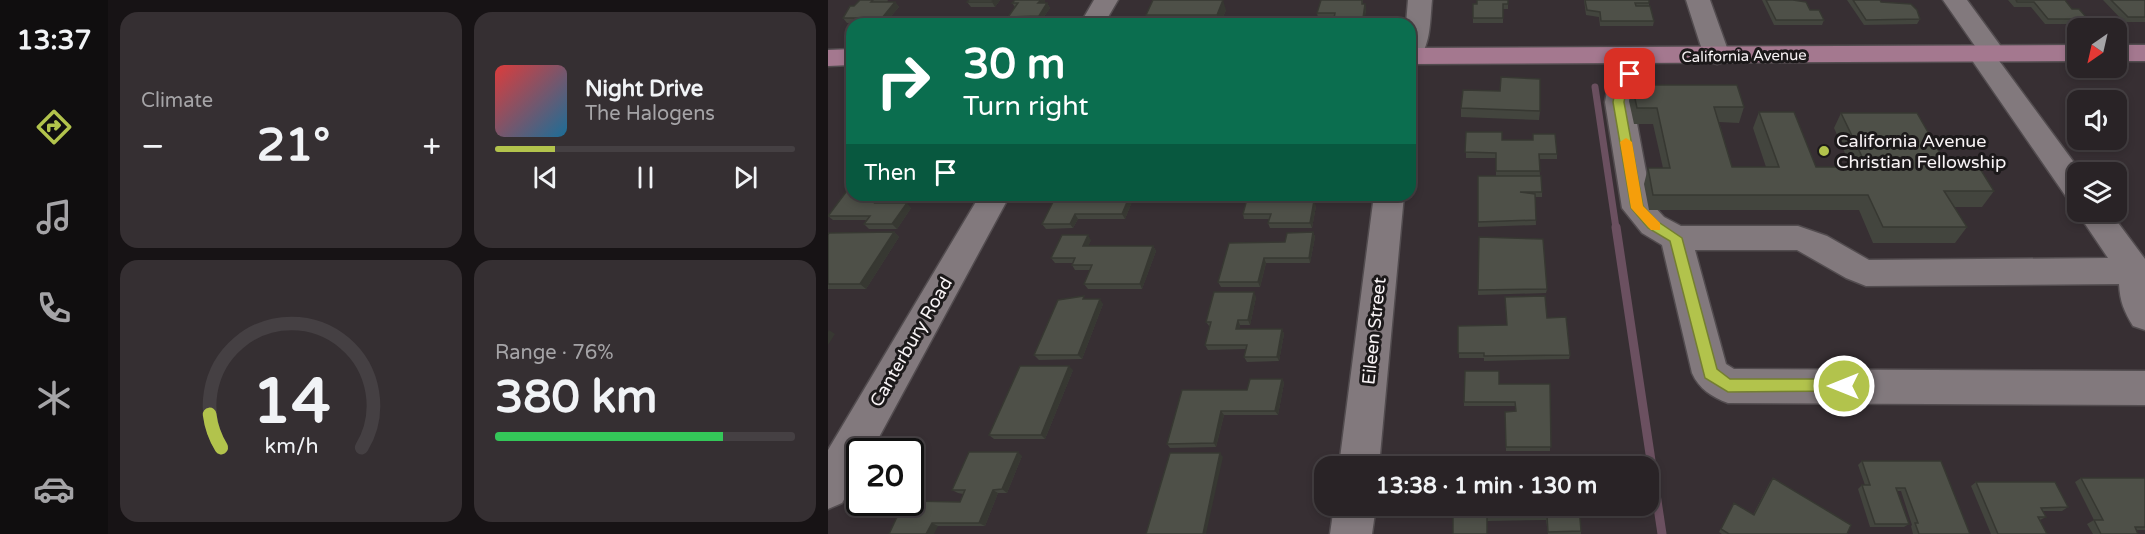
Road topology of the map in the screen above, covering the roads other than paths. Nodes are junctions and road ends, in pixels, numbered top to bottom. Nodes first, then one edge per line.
1 (1106, 0) edge
2 (1420, 0) edge
3 (1698, 0) edge
4 (1954, 0) edge
5 (1096, 18) edge
6 (1416, 38) edge
7 (1986, 52) junction
8 (2067, 53) edge
9 (2127, 53) edge
10 (2145, 53) edge
11 (1416, 55) edge
12 (1639, 56) junction
13 (1717, 56) junction
14 (846, 57) edge
15 (828, 58) edge
16 (2067, 174) edge
17 (992, 201) edge
18 (1388, 201) edge
19 (2100, 222) edge
20 (1676, 238) junction
21 (2136, 271) junction
22 (2145, 316) edge
23 (2145, 388) edge
24 (1360, 456) edge
25 (828, 489) edge
26 (1354, 516) edge
27 (1352, 534) edge

1 - 5 street
2 - 6 street
3 - 13 street
4 - 7 street
7 - 8 main road, California Avenue
7 - 13 main road, California Avenue
7 - 16 street
9 - 10 main road
11 - 12 main road, California Avenue
12 - 13 main road, California Avenue
12 - 20 street
14 - 15 main road
17 - 25 street, Canterbury Road
18 - 24 street, Eileen Street
19 - 21 street
20 - 21 street
20 - 23 street
21 - 22 street
26 - 27 street

